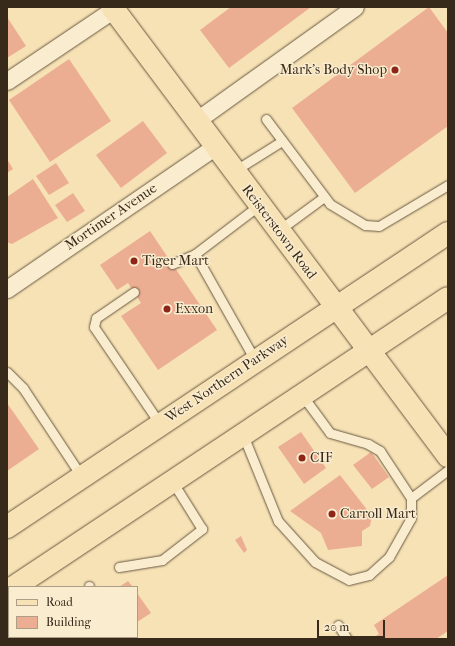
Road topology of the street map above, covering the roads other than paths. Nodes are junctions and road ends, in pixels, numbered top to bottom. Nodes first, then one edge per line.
1 (355, 7) edge
2 (113, 8) edge
3 (7, 81) edge
4 (266, 119) dead end
5 (197, 120) junction
6 (282, 140) junction
7 (216, 146) junction
8 (234, 171) junction
9 (448, 185) edge
10 (324, 196) junction
11 (258, 206) junction
12 (278, 230) junction
13 (448, 233) edge
14 (195, 254) junction
15 (172, 264) dead end
16 (7, 289) edge
17 (134, 292) dead end
18 (448, 298) edge
19 (334, 306) junction
20 (368, 349) junction
21 (255, 360) junction
22 (7, 372) edge
23 (301, 394) junction
24 (160, 424) junction
25 (242, 434) junction
26 (448, 456) edge
27 (448, 470) edge
28 (82, 476) junction
29 (172, 481) junction
30 (411, 498) junction
31 (7, 527) edge
32 (119, 567) dead end
33 (15, 586) edge
34 (338, 625) dead end
35 (347, 639) edge

1 - 5 street
2 - 3 street
2 - 5 main road, Reisterstown Road
4 - 6 lane
5 - 7 main road, Reisterstown Road
6 - 8 lane
6 - 10 lane
7 - 8 main road, Reisterstown Road
7 - 16 street, Mortimer Avenue
8 - 11 main road, Reisterstown Road
9 - 10 lane
10 - 12 lane
11 - 12 main road, Reisterstown Road
11 - 14 lane
12 - 19 main road, Reisterstown Road
13 - 19 main road, West Northern Parkway
14 - 15 lane
14 - 21 lane
17 - 24 lane
18 - 20 main road
19 - 20 main road, Reisterstown Road
19 - 21 main road, West Northern Parkway
20 - 23 main road
20 - 26 main road, Reisterstown Road
21 - 24 main road, West Northern Parkway
22 - 28 lane
23 - 25 main road
23 - 30 lane
24 - 28 main road, West Northern Parkway
25 - 29 main road
25 - 30 lane
27 - 30 lane
28 - 31 main road, West Northern Parkway
29 - 32 lane
29 - 33 main road
34 - 35 lane

